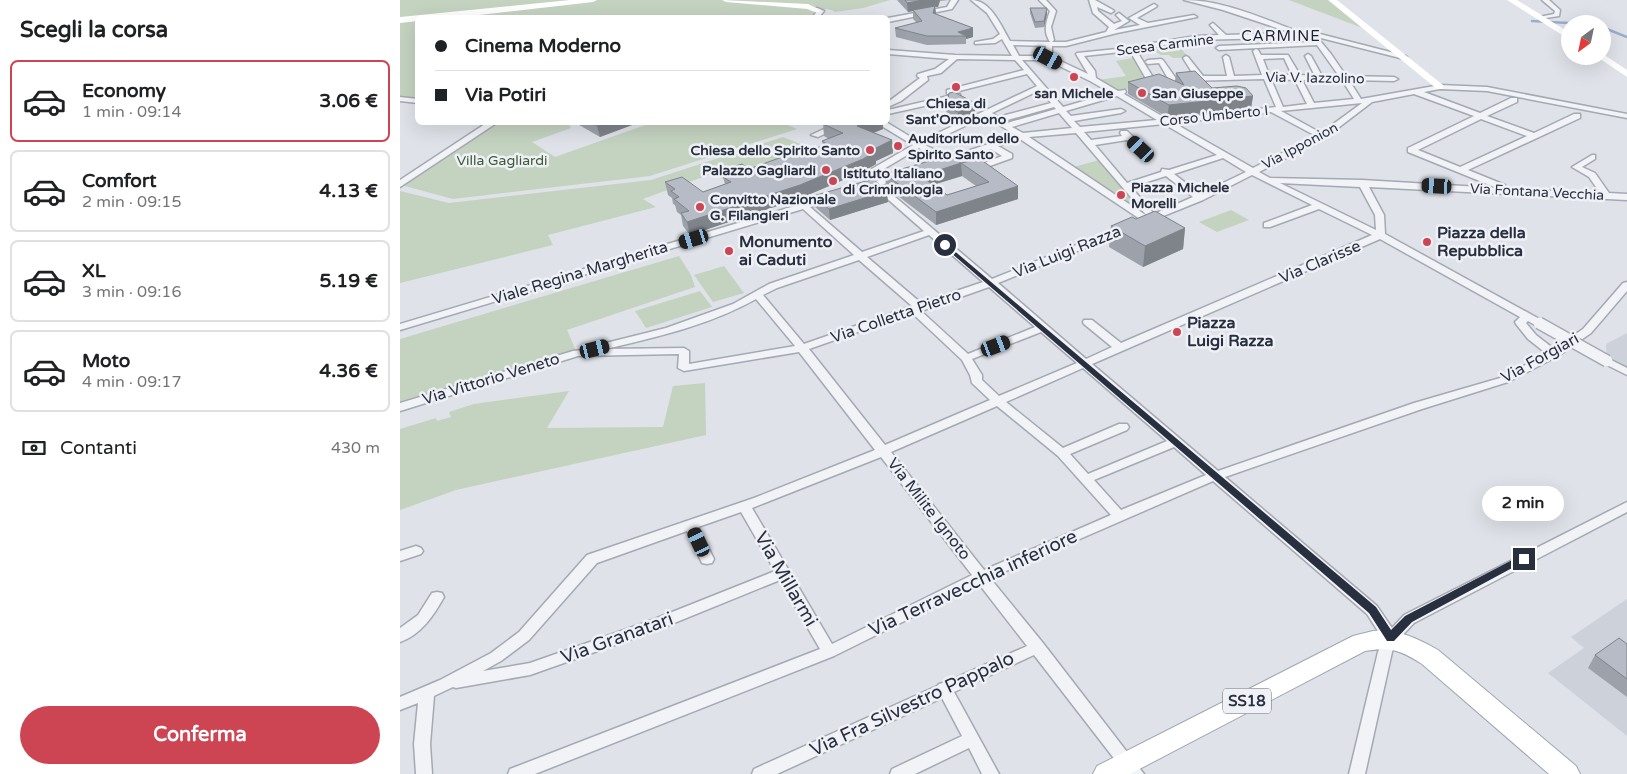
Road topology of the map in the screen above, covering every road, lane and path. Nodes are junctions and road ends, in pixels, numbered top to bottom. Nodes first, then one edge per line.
1 (592, 0) edge
2 (726, 0) edge
3 (955, 0) edge
4 (974, 0) edge
5 (1042, 0) edge
6 (1187, 0) edge
7 (1332, 0) edge
8 (1511, 0) edge
9 (1545, 0) edge
10 (1092, 1) edge
11 (1154, 6) dead end
12 (1111, 11) dead end
13 (816, 14) edge
14 (451, 15) edge
15 (1119, 15) dead end
16 (1194, 17) dead end
17 (415, 18) edge
18 (1541, 18) junction
19 (400, 20) edge
20 (890, 20) edge
21 (1156, 25) junction
22 (1213, 25) dead end
23 (1148, 26) junction
24 (1248, 26) dead end
25 (1113, 27) junction
26 (1561, 31) edge
27 (1108, 34) junction
28 (1003, 35) junction
29 (1301, 35) junction
30 (1311, 35) junction
31 (1168, 36) junction
32 (1250, 37) junction
33 (1225, 38) junction
34 (1077, 42) junction
35 (978, 43) dead end
36 (1008, 43) junction
37 (1314, 44) dead end
38 (1253, 47) junction
39 (1049, 48) junction
40 (1132, 48) junction
41 (1219, 48) dead end
42 (1323, 49) junction
43 (1294, 51) dead end
44 (890, 52) edge
45 (1088, 54) junction
46 (1015, 55) junction
47 (1308, 56) dead end
48 (1226, 57) dead end
49 (1258, 57) junction
50 (1404, 57) junction
51 (954, 58) junction
52 (1186, 58) dead end
53 (1148, 62) dead end
54 (1611, 63) edge
55 (1029, 71) junction
56 (1627, 74) edge
57 (1200, 78) junction
58 (1231, 78) junction
59 (1268, 78) junction
60 (1297, 78) junction
61 (1320, 78) junction
62 (1344, 78) junction
63 (1093, 79) junction
64 (1394, 79) dead end
65 (1162, 81) junction
66 (1144, 85) edge
67 (1042, 86) junction
68 (1440, 87) junction
69 (1126, 91) dead end
70 (1414, 92) junction
71 (1118, 94) junction
72 (400, 99) edge
73 (1370, 100) junction
74 (1514, 100) dead end
75 (415, 101) edge
76 (1360, 101) junction
77 (1010, 102) junction
78 (890, 104) edge
79 (1056, 104) junction
80 (1312, 106) junction
81 (1062, 110) junction
82 (1276, 110) junction
83 (890, 111) edge
84 (1028, 111) junction
85 (1121, 112) dead end
86 (987, 113) junction
87 (1480, 116) junction
88 (1577, 116) dead end
89 (1627, 116) edge
90 (1069, 119) junction
91 (997, 120) junction
92 (1166, 121) junction
93 (489, 125) edge
94 (840, 125) edge
95 (884, 125) edge
96 (1006, 126) junction
97 (1117, 126) junction
98 (1079, 130) junction
99 (815, 135) dead end
100 (1020, 136) junction
101 (1322, 136) junction
102 (1534, 136) junction
103 (1129, 137) junction
104 (1089, 143) junction
105 (919, 145) junction
106 (992, 146) junction
107 (1141, 149) dead end
108 (930, 151) dead end
109 (1225, 155) junction
110 (1592, 157) dead end
111 (948, 160) junction
112 (930, 166) edge
113 (1461, 170) junction
114 (912, 172) edge
115 (1167, 172) junction
116 (1252, 172) junction
117 (1267, 180) junction
118 (1362, 183) junction
119 (400, 184) edge
120 (875, 184) junction
121 (1125, 186) junction
122 (857, 190) edge
123 (1512, 191) junction
124 (839, 195) edge
125 (1606, 196) junction
126 (1627, 197) edge
127 (1200, 198) junction
128 (804, 206) junction
129 (1318, 206) junction
130 (1149, 218) junction
131 (1266, 226) dead end
132 (930, 232) junction
133 (1380, 236) junction
134 (860, 256) junction
135 (990, 283) junction
136 (1627, 286) edge
137 (757, 294) junction
138 (917, 309) junction
139 (1528, 317) junction
140 (1088, 322) dead end
141 (400, 328) edge
142 (1042, 328) junction
143 (802, 348) junction
144 (1120, 348) junction
145 (577, 353) junction
146 (1554, 354) junction
147 (966, 358) junction
148 (1084, 364) junction
149 (1627, 372) edge
150 (998, 401) junction
151 (1434, 402) joint
152 (400, 407) edge
153 (1123, 427) dead end
154 (1176, 442) junction
155 (883, 451) junction
156 (1062, 453) junction
157 (1215, 476) junction
158 (1086, 479) junction
159 (744, 506) junction
160 (1627, 506) edge
161 (1119, 516) junction
162 (691, 525) junction
163 (416, 551) dead end
164 (400, 556) edge
165 (707, 560) dead end
166 (783, 573) junction
167 (982, 576) junction
168 (437, 597) dead end
169 (400, 636) edge
170 (1391, 638) junction
171 (1038, 647) junction
172 (829, 652) junction
173 (445, 684) junction
174 (944, 688) junction
175 (427, 692) junction
176 (400, 704) edge
177 (972, 739) junction
178 (1132, 768) edge
179 (766, 773) edge
180 (424, 774) edge
181 (516, 774) edge
182 (898, 774) edge
183 (991, 774) edge
184 (1106, 774) edge
185 (1357, 774) edge
186 (1567, 774) edge

1 - 14 street
2 - 13 street
3 - 20 street
4 - 28 street
5 - 39 street
6 - 29 street
7 - 50 street
8 - 18 street
9 - 18 street
10 - 12 street
10 - 25 street
11 - 23 street
15 - 25 street
16 - 21 street
17 - 19 street
18 - 26 street
21 - 23 street
21 - 31 street
22 - 33 street
23 - 27 street
24 - 32 street
25 - 27 street
27 - 34 street
28 - 35 street
28 - 36 street
29 - 30 street, Scesa Carmine
29 - 32 street, Scesa Carmine
30 - 42 street
30 - 50 street, Scesa Carmine
31 - 33 street, Scesa Carmine
31 - 40 street, Scesa Carmine
32 - 33 street, Scesa Carmine
32 - 38 street
34 - 39 street
34 - 45 street
36 - 39 street
36 - 46 street
37 - 38 street
38 - 41 street
38 - 49 street
39 - 46 street
39 - 63 street
40 - 45 street, Scesa Carmine
40 - 65 street
42 - 43 street
42 - 62 street
44 - 51 street
45 - 63 street, Scesa Carmine
46 - 51 street
46 - 55 street
47 - 61 street
48 - 58 street
49 - 59 street
49 - 60 street
50 - 68 street
51 - 78 street
52 - 57 street
53 - 65 street
54 - 56 street
55 - 67 street
55 - 83 street
57 - 58 street, Via V. Iazzolino
57 - 65 street, Via V. Iazzolino
58 - 59 street, Via V. Iazzolino
59 - 60 street, Via V. Iazzolino
59 - 82 street
60 - 61 street, Via V. Iazzolino
60 - 80 street
61 - 62 street, Via V. Iazzolino
62 - 64 street, Via V. Iazzolino
62 - 76 street
63 - 71 street
65 - 66 street, Via V. Iazzolino
67 - 77 street
67 - 79 street
68 - 70 street, Corso Umberto I
68 - 89 street, Corso Umberto I
69 - 71 street
70 - 73 street, Corso Umberto I
70 - 87 street
71 - 81 street
71 - 92 street
72 - 75 street
73 - 76 street, Corso Umberto I
73 - 101 street, Via Ipponion
74 - 87 street
76 - 80 street, Corso Umberto I
77 - 84 street
77 - 86 street
79 - 81 street
79 - 84 street
80 - 82 street, Corso Umberto I
81 - 90 street
81 - 96 street
82 - 92 street, Corso Umberto I
82 - 101 street
84 - 91 street
85 - 90 street
86 - 91 street
86 - 105 street
87 - 102 street
87 - 113 street
88 - 102 street
90 - 98 street
91 - 96 street
92 - 97 street, Corso Umberto I
92 - 109 street
93 - 119 street
94 - 99 street
95 - 105 street
96 - 100 street
97 - 98 street, Corso Umberto I
97 - 103 street
98 - 100 street, Corso Umberto I
98 - 104 street
100 - 106 street, Corso Umberto I
100 - 130 street
101 - 116 street, Via Ipponion
102 - 113 street
103 - 104 street
103 - 107 street
104 - 121 street
105 - 108 street
105 - 120 street
106 - 111 street, Corso Umberto I
106 - 111 street
109 - 115 street
109 - 116 street
110 - 125 street
111 - 112 street, Corso Umberto I
113 - 123 street
114 - 120 street
115 - 121 street
115 - 127 street
116 - 117 street
116 - 127 street, Via Luigi Razza
117 - 118 street, Via Fontana Vecchia
117 - 129 street
118 - 123 street, Via Fontana Vecchia
118 - 133 street
120 - 122 street
120 - 132 street
121 - 130 street
123 - 125 street, Via Fontana Vecchia
124 - 128 street, Viale Regina Margherita
125 - 126 street, Via Fontana Vecchia
127 - 130 street, Via Luigi Razza
128 - 134 street
128 - 141 street, Viale Regina Margherita
129 - 131 street
129 - 133 street
130 - 135 street, Via Luigi Razza
132 - 134 street
132 - 135 street
133 - 139 street
133 - 144 street, Via Clarisse
134 - 137 street
134 - 138 street
135 - 138 street, Via Colletta Pietro
135 - 142 street
136 - 146 street, Via Forgiari
137 - 143 street, Via Milite Ignoto
137 - 145 street
138 - 143 street, Via Colletta Pietro
138 - 147 street
139 - 146 street
139 - 149 street, bridge
140 - 144 street
142 - 147 street
142 - 148 street
143 - 145 street, Via Vittorio Veneto
143 - 155 street, Via Milite Ignoto
144 - 148 street, Via Clarisse
145 - 152 street, Via Vittorio Veneto
146 - 151 street, Via Forgiari
147 - 150 street
148 - 150 street, Via Clarisse
148 - 154 street
150 - 155 street, Via Clarisse
150 - 156 street
151 - 157 street, Via Terravecchia inferiore
153 - 156 street
154 - 157 street
154 - 158 street
155 - 159 street, Via Clarisse
155 - 167 street, Via Milite Ignoto
156 - 158 street
157 - 161 street, Via Terravecchia inferiore
157 - 170 street
158 - 161 street
159 - 162 street, Via Clarisse
159 - 166 street, Via Millarmi
160 - 170 street
161 - 167 street, Via Terravecchia inferiore
162 - 165 street
162 - 173 street, Via Clarisse
163 - 164 street
166 - 172 street, Via Millarmi
166 - 173 street, Via Granatari
167 - 171 street, Via Milite Ignoto
167 - 172 street, Via Terravecchia inferiore
168 - 169 street
170 - 178 main road, SS18
170 - 185 street
170 - 186 main road
171 - 174 street, Via Fra Silvestro Pappalo
171 - 178 street, Via Milite Ignoto
172 - 181 street, Via Terravecchia inferiore
173 - 175 street
174 - 177 street
174 - 179 street, Via Fra Silvestro Pappalo
175 - 176 street
175 - 180 street
177 - 182 street
177 - 183 street
178 - 184 main road, SS18

